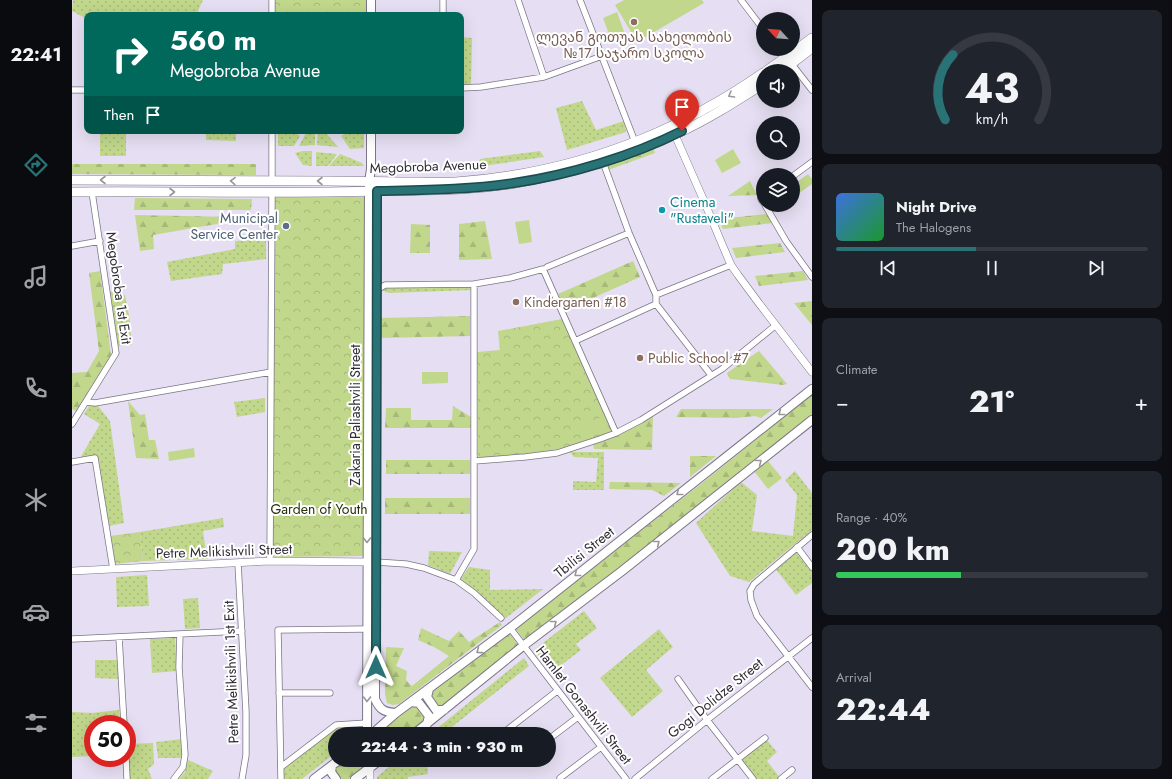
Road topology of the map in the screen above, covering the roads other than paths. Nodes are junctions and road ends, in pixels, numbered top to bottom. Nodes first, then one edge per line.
1 (272, 0) edge
2 (371, 0) edge
3 (443, 0) edge
4 (518, 0) edge
5 (580, 0) edge
6 (741, 0) edge
7 (272, 12) edge
8 (371, 12) edge
9 (443, 12) edge
10 (756, 20) edge
11 (812, 38) edge
12 (812, 48) edge
13 (602, 56) junction
14 (785, 56) edge
15 (789, 61) junction
16 (782, 64) edge
17 (787, 64) edge
18 (544, 78) junction
19 (756, 78) edge
20 (464, 88) edge
21 (756, 88) edge
22 (72, 90) edge
23 (84, 90) edge
24 (812, 90) edge
25 (272, 134) edge
26 (371, 134) edge
27 (675, 135) junction
28 (636, 142) junction
29 (603, 162) junction
30 (812, 162) edge
31 (800, 171) edge
32 (72, 180) edge
33 (272, 181) junction
34 (373, 182) junction
35 (72, 192) edge
36 (92, 192) junction
37 (272, 192) junction
38 (373, 192) junction
39 (769, 212) edge
40 (629, 233) junction
41 (100, 241) junction
42 (72, 246) edge
43 (731, 264) junction
44 (547, 267) dead end
45 (812, 277) edge
46 (474, 284) junction
47 (377, 290) junction
48 (656, 295) junction
49 (656, 304) junction
50 (776, 325) junction
51 (575, 341) junction
52 (271, 372) junction
53 (812, 372) edge
54 (368, 375) junction
55 (376, 375) junction
56 (711, 375) junction
57 (812, 389) edge
58 (86, 402) junction
59 (74, 415) edge
60 (812, 420) edge
61 (72, 424) edge
62 (616, 432) junction
63 (474, 460) junction
64 (72, 462) edge
65 (812, 535) edge
66 (797, 547) junction
67 (270, 561) junction
68 (367, 562) junction
69 (376, 562) junction
70 (238, 563) junction
71 (812, 567) edge
72 (114, 569) junction
73 (72, 571) edge
74 (456, 580) junction
75 (501, 618) dead end
76 (510, 628) junction
77 (367, 629) junction
78 (242, 631) junction
79 (180, 634) junction
80 (119, 637) junction
81 (812, 638) edge
82 (72, 639) edge
83 (523, 646) junction
84 (788, 656) junction
85 (678, 679) dead end
86 (812, 687) edge
87 (429, 689) junction
88 (557, 691) junction
89 (280, 693) junction
90 (330, 693) dead end
91 (411, 702) junction
92 (444, 710) junction
93 (396, 713) junction
94 (123, 715) edge
95 (578, 717) junction
96 (707, 720) junction
97 (367, 723) junction
98 (427, 724) junction
99 (367, 727) edge
100 (380, 727) edge
101 (423, 727) edge
102 (511, 727) edge
103 (556, 734) edge
104 (764, 738) dead end
105 (601, 747) junction
106 (738, 759) junction
107 (126, 767) edge
108 (281, 767) junction
109 (331, 767) edge
110 (332, 767) edge
111 (370, 767) joint
112 (792, 770) dead end
113 (320, 778) edge
114 (560, 778) edge
115 (127, 779) edge
116 (174, 779) edge
117 (242, 779) edge
118 (281, 779) edge
119 (336, 779) edge
120 (355, 779) edge
121 (370, 779) edge
122 (626, 779) edge
123 (635, 779) edge
124 (712, 779) edge
125 (753, 779) edge
126 (781, 779) edge

1 - 7 street
2 - 8 main road
3 - 9 street
4 - 18 street
5 - 13 street
6 - 10 street
11 - 15 main road
12 - 15 main road
13 - 18 street
13 - 28 street
14 - 15 street
15 - 16 main road
15 - 17 main road
15 - 24 street
18 - 20 street
19 -> 28 main road, Megobroba Avenue
21 - 27 main road, Megobroba Avenue
22 - 23 street
25 - 33 street
26 - 34 main road
27 - 29 main road, Megobroba Avenue
27 - 43 street
28 - 34 main road, Megobroba Avenue
29 - 38 main road, Megobroba Avenue
29 - 40 street
30 - 31 street
33 -> 32 main road, Megobroba Avenue
34 -> 33 main road, Megobroba Avenue
34 - 38 main road
35 - 36 main road, Megobroba Avenue
36 -> 37 main road, Megobroba Avenue
36 - 41 street, Megobroba 1st Exit
37 - 38 main road, Megobroba Avenue
37 - 52 street
38 - 47 main road, Zakaria Paliashvili Street
38 - 54 main road, Zakaria Paliashvili Street
39 - 45 street
40 - 44 street
40 - 48 street
41 - 42 street
41 - 58 street, Megobroba 1st Exit
43 - 48 street
43 - 50 street
46 - 47 street
46 - 51 street
46 - 63 street
47 - 55 main road, Zakaria Paliashvili Street
48 - 49 street
49 - 51 street
49 - 56 street
50 - 53 street
50 - 56 street
51 - 62 street
52 - 58 street
52 - 67 street
54 - 55 main road
54 -> 68 main road, Zakaria Paliashvili Street
55 - 69 main road, Zakaria Paliashvili Street
56 - 62 street
57 -> 76 main road, Tbilisi Street
58 - 59 street, Megobroba 1st Exit
59 - 61 street, Megobroba 1st Exit
83 -> 60 main road
62 - 63 street
63 - 74 street
64 - 72 street
65 - 66 street
66 - 71 street
66 - 84 street
67 - 68 street, Petre Melikishvili Street
67 - 70 street, Petre Melikishvili Street
68 - 69 street, Petre Melikishvili Street
68 - 77 main road, Zakaria Paliashvili Street
69 - 74 street
69 - 93 main road, Zakaria Paliashvili Street
70 - 72 street, Petre Melikishvili Street
70 - 78 street, Petre Melikishvili 1st Exit
72 - 73 street, Petre Melikishvili Street
74 - 75 street
76 - 83 street, Hamlet Gonashvili Street
76 -> 87 main road, Tbilisi Street
77 - 89 street
77 -> 97 main road, Zakaria Paliashvili Street
78 - 79 street
78 - 117 street, Petre Melikishvili 1st Exit
79 - 80 street
79 - 116 street
80 - 82 street
80 - 94 street
81 - 84 street, Gogi Dolidze Street
83 - 88 street, Hamlet Gonashvili Street
83 - 92 main road
84 - 86 street
84 - 96 street, Gogi Dolidze Street
85 - 96 street
87 - 91 main road, Tbilisi Street
87 - 92 main road
88 - 95 street, Hamlet Gonashvili Street
88 - 102 street
89 - 90 street
89 - 108 street
91 - 93 main road, Tbilisi Street
91 - 98 main road
92 - 98 main road
93 - 100 main road, Tbilisi Street
95 - 103 street
95 - 105 street, Hamlet Gonashvili Street
96 - 106 street
96 - 123 street, Gogi Dolidze Street
97 - 99 main road, Zakaria Paliashvili Street
97 - 108 street
98 - 101 main road
104 - 106 street
105 - 114 street
105 - 122 street, Hamlet Gonashvili Street
106 - 124 street
106 - 125 street
107 - 115 street
108 - 118 street
109 - 113 main road
110 - 119 main road
111 - 120 main road
111 - 121 street
112 - 126 street

